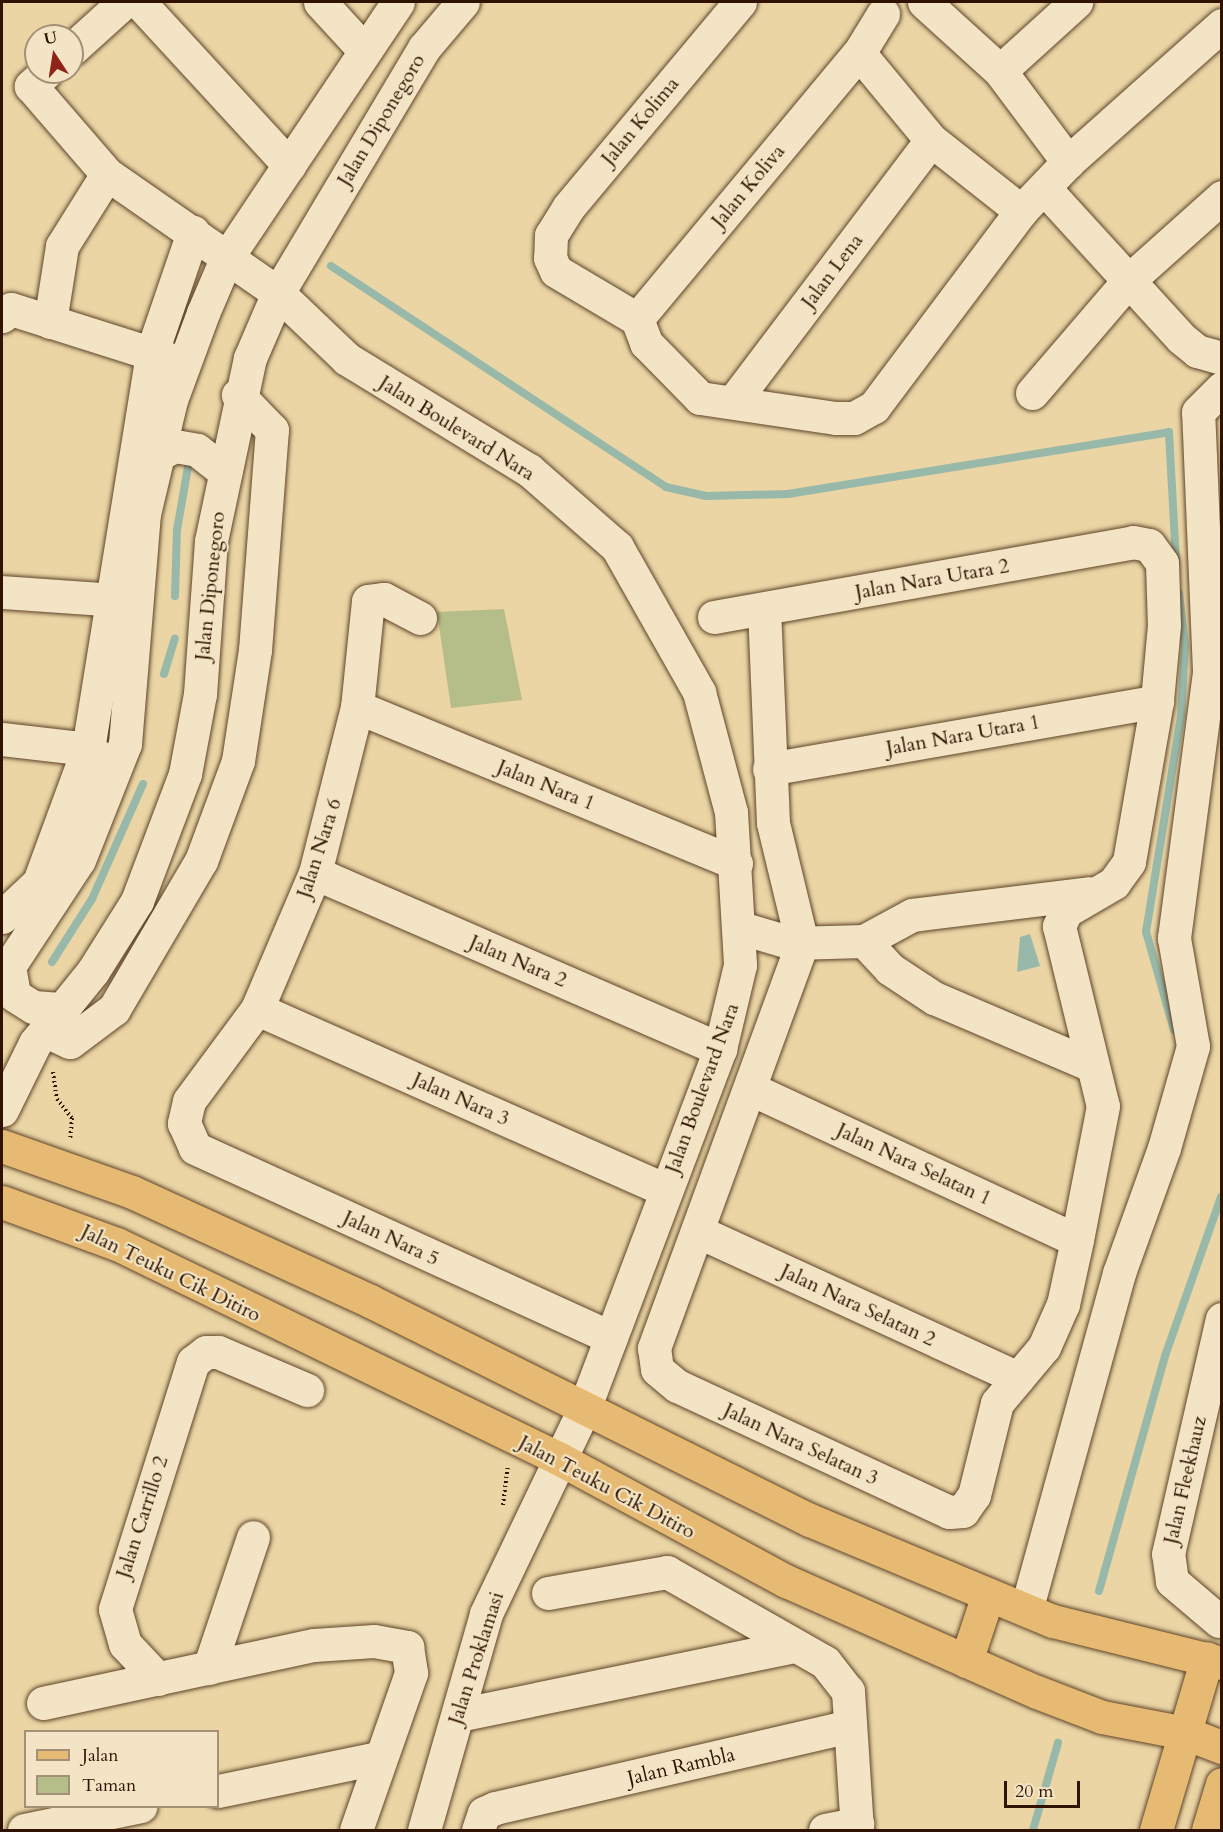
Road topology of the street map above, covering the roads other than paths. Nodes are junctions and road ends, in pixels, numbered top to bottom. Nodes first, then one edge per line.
1 (124, 2) edge
2 (139, 2) edge
3 (320, 2) edge
4 (398, 2) edge
5 (463, 2) edge
6 (740, 2) edge
7 (924, 2) edge
8 (1076, 2) edge
9 (887, 6) edge
10 (1221, 24) edge
11 (84, 38) edge
12 (364, 50) junction
13 (859, 53) junction
14 (1000, 71) junction
15 (33, 84) edge
16 (931, 140) junction
17 (1068, 162) junction
18 (289, 165) junction
19 (107, 174) junction
20 (1045, 189) junction
21 (1221, 197) edge
22 (1021, 211) junction
23 (193, 232) junction
24 (226, 259) junction
25 (1128, 281) junction
26 (278, 293) junction
27 (2, 316) edge
28 (637, 319) junction
29 (50, 322) junction
30 (152, 352) junction
31 (1221, 358) edge
32 (182, 364) junction
33 (1221, 388) edge
34 (1032, 393) dead end
35 (238, 395) junction
36 (734, 402) junction
37 (155, 456) junction
38 (225, 472) junction
39 (2, 592) edge
40 (124, 600) junction
41 (764, 610) junction
42 (714, 617) dead end
43 (420, 618) dead end
44 (1157, 700) junction
45 (357, 707) junction
46 (2, 739) edge
47 (88, 749) junction
48 (116, 769) junction
49 (769, 769) junction
50 (736, 863) junction
51 (315, 873) junction
52 (1090, 893) junction
53 (2, 916) edge
54 (741, 928) junction
55 (864, 941) junction
56 (797, 943) junction
57 (740, 965) junction
58 (5, 972) edge
59 (257, 1009) junction
60 (55, 1020) junction
61 (720, 1049) junction
62 (1091, 1065) junction
63 (751, 1089) junction
64 (2, 1110) edge
65 (184, 1123) joint
66 (2, 1146) edge
67 (665, 1190) junction
68 (2, 1202) edge
69 (697, 1231) junction
70 (1077, 1240) junction
71 (1221, 1319) edge
72 (611, 1338) junction
73 (1018, 1378) junction
74 (307, 1390) dead end
75 (584, 1409) junction
76 (560, 1460) junction
77 (253, 1537) dead end
78 (548, 1593) dead end
79 (988, 1595) junction
80 (1028, 1608) junction
81 (1220, 1617) edge
82 (794, 1646) junction
83 (1214, 1660) edge
84 (966, 1661) junction
85 (209, 1668) junction
86 (158, 1679) junction
87 (43, 1703) dead end
88 (458, 1715) junction
89 (850, 1726) junction
90 (1185, 1733) junction
91 (1221, 1747) edge
92 (377, 1758) junction
93 (1221, 1784) edge
94 (219, 1791) edge
95 (131, 1808) edge
96 (857, 1827) edge
97 (24, 1830) edge
98 (356, 1830) edge
99 (424, 1830) edge
100 (478, 1830) edge
101 (825, 1830) edge
102 (1156, 1830) edge
103 (1208, 1830) edge

1 - 11 street
2 - 18 street
3 - 12 street
4 - 12 street
5 - 26 street, Jalan Diponegoro
6 - 28 street, Jalan Kolima
7 - 14 street
8 - 14 street
9 - 13 street, Jalan Koliva
10 - 17 street
12 - 18 street
13 - 16 street
13 - 28 street, Jalan Koliva
14 - 17 street
15 - 19 street, Jalan Boulevard Nara
16 - 22 street
16 - 36 street, Jalan Lena
17 - 20 street
18 - 24 street
19 - 23 street, Jalan Boulevard Nara
19 - 29 street
20 - 22 street
20 - 25 street
21 - 25 street
22 - 36 street
23 - 24 street, Jalan Boulevard Nara
23 - 30 street
24 - 26 street, Jalan Boulevard Nara
24 - 32 street
25 - 31 street
25 - 34 street
26 - 35 street, Jalan Diponegoro
26 - 50 street, Jalan Boulevard Nara
27 - 29 street
28 - 36 street
29 - 30 street
30 - 32 street
30 - 40 street
32 - 37 street
33 - 80 street
35 - 38 street, Jalan Diponegoro
35 - 60 street
37 - 38 street
37 - 40 street
38 - 60 street, Jalan Diponegoro
39 - 40 street
40 - 47 street
40 - 48 street
41 - 42 street, Jalan Nara Utara 2
41 - 44 street, Jalan Nara Utara 2
41 - 49 street
43 - 45 street, Jalan Nara 6
44 - 49 street, Jalan Nara Utara 1
44 - 52 street
45 - 50 street, Jalan Nara 1
45 - 51 street, Jalan Nara 6
46 - 47 street
47 - 48 street
47 - 53 street
48 - 58 street
49 - 56 street
50 - 54 street, Jalan Boulevard Nara
51 - 59 street, Jalan Nara 6
51 - 61 street, Jalan Nara 2
52 - 55 street
52 - 62 street
54 - 56 street
54 - 57 street, Jalan Boulevard Nara
55 - 56 street
55 - 62 street
56 - 57 street
56 - 63 street
57 - 61 street, Jalan Boulevard Nara
58 - 60 street
59 - 65 street, Jalan Nara 6
59 - 67 street, Jalan Nara 3
60 - 64 street, Jalan Diponegoro
61 - 67 street, Jalan Boulevard Nara
62 - 70 street
63 - 69 street
63 - 70 street, Jalan Nara Selatan 1
65 - 72 street, Jalan Nara 5
66 - 75 main road
67 - 72 street, Jalan Boulevard Nara
68 - 76 main road, Jalan Teuku Cik Ditiro
69 - 73 street, Jalan Nara Selatan 2
69 - 73 street, Jalan Nara Selatan 3
70 - 73 street
71 - 81 street, Jalan Fleekhauz
72 - 75 street, Jalan Boulevard Nara
74 - 86 street, Jalan Carrillo 2
75 - 76 street, Jalan Proklamasi
75 - 79 main road
76 - 84 main road, Jalan Teuku Cik Ditiro
76 - 88 street, Jalan Proklamasi
77 - 85 street
78 - 82 street
79 - 80 main road
79 - 84 main road
80 - 83 main road
81 - 83 street
82 - 88 street
82 - 89 street
83 - 90 main road
84 - 90 main road, Jalan Teuku Cik Ditiro
85 - 86 street
85 - 92 street
86 - 87 street
88 - 99 street, Jalan Proklamasi
89 - 96 street
89 - 100 street, Jalan Rambla
90 - 91 main road, Jalan Teuku Cik Ditiro
90 - 102 main road
92 - 94 street
92 - 98 street
93 - 103 main road
95 - 97 street
96 - 101 street

